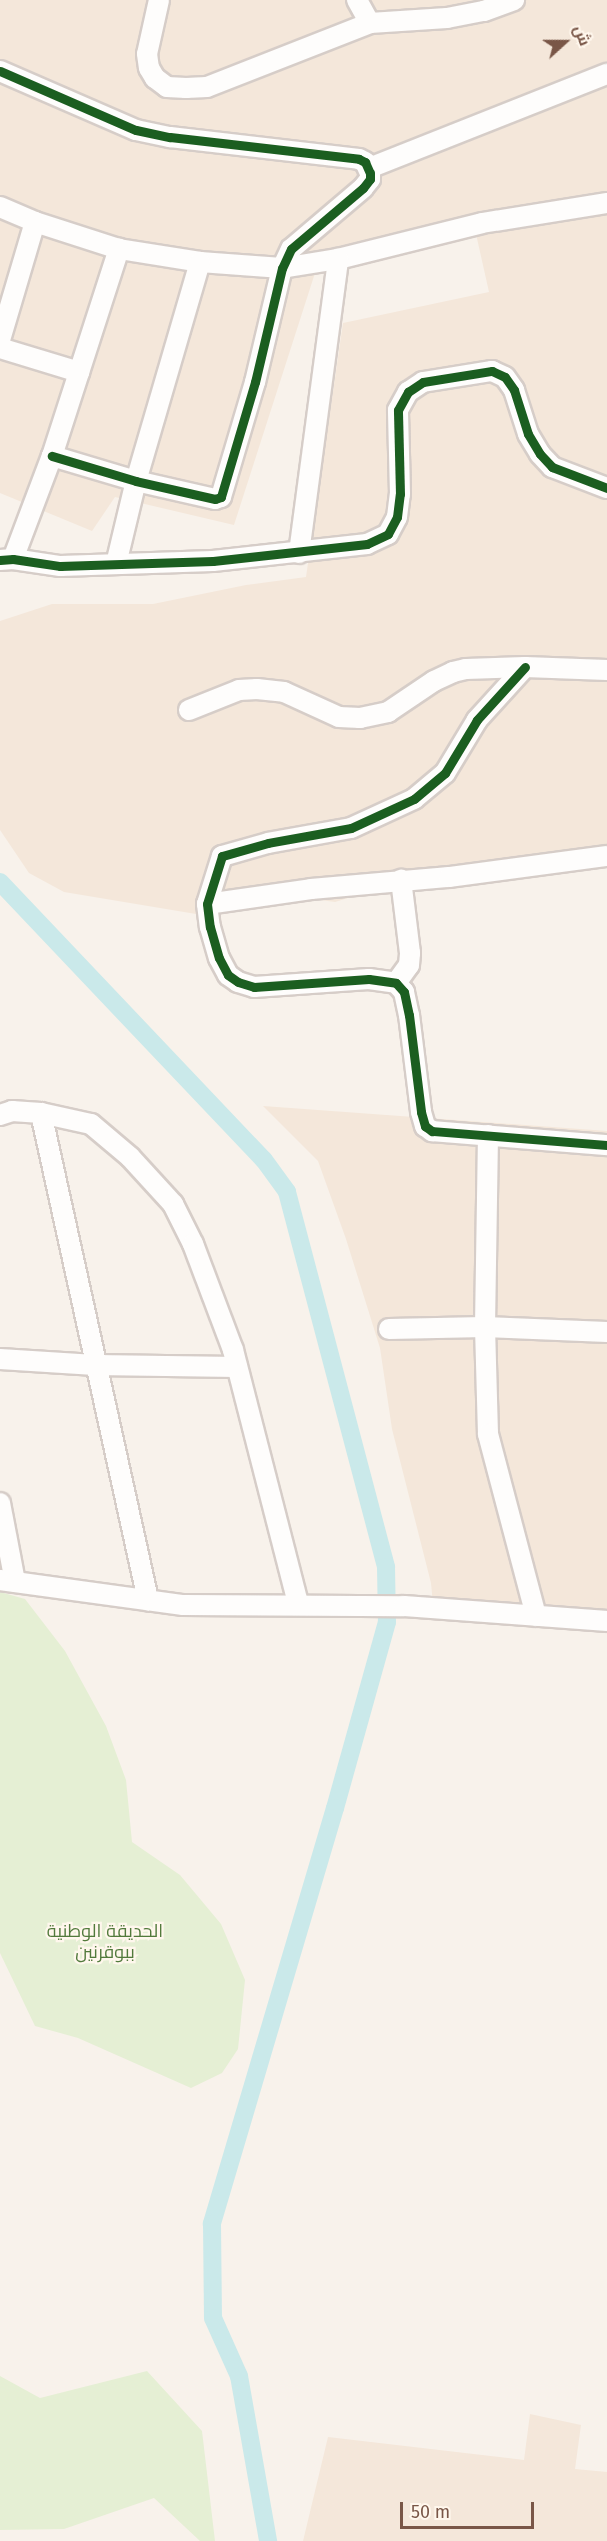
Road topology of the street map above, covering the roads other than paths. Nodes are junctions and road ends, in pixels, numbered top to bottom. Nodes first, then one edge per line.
1 (159, 0) edge
2 (357, 0) edge
3 (514, 0) edge
4 (446, 9) edge
5 (370, 23) junction
6 (0, 71) edge
7 (607, 74) edge
8 (369, 168) junction
9 (607, 203) edge
10 (0, 207) edge
11 (35, 222) junction
12 (118, 249) junction
13 (338, 259) junction
14 (200, 262) junction
15 (282, 268) junction
16 (0, 340) edge
17 (0, 348) edge
18 (80, 372) junction
19 (52, 456) junction
20 (136, 481) junction
21 (607, 488) edge
22 (299, 553) junction
23 (6, 559) edge
24 (116, 564) junction
25 (525, 667) junction
26 (607, 670) edge
27 (189, 710) dead end
28 (607, 856) edge
29 (401, 880) junction
30 (207, 904) junction
31 (396, 983) junction
32 (41, 1113) junction
33 (0, 1115) edge
34 (488, 1135) junction
35 (607, 1145) edge
36 (485, 1327) junction
37 (389, 1329) dead end
38 (607, 1332) edge
39 (0, 1359) edge
40 (95, 1365) junction
41 (237, 1367) junction
42 (0, 1503) edge
43 (7, 1581) edge
44 (147, 1600) junction
45 (298, 1603) junction
46 (536, 1616) junction
47 (607, 1622) edge

1 - 5 street
2 - 5 street
3 - 4 street
4 - 5 street
6 - 8 street
7 - 8 street
8 - 15 street
9 - 13 street
10 - 11 street
11 - 12 street
11 - 16 street
12 - 14 street
12 - 18 street
13 - 15 street
13 - 22 street
14 - 15 street
14 - 20 street
15 - 20 street
17 - 18 street
18 - 19 street
19 - 20 street
19 - 23 street
20 - 24 street
21 - 22 street
22 - 24 street
23 - 24 street
25 - 26 street
25 - 27 street
25 - 30 street
28 - 29 street
29 - 30 street
29 - 31 street
30 - 31 street
31 - 34 street
32 - 33 street
32 - 40 street
32 - 41 street
34 - 35 street
34 - 36 street
36 - 37 street
36 - 38 street
36 - 46 street
39 - 40 street
40 - 41 street
40 - 44 street
41 - 45 street
42 - 43 street
43 - 44 street
44 - 45 street
45 - 46 street
46 - 47 street

